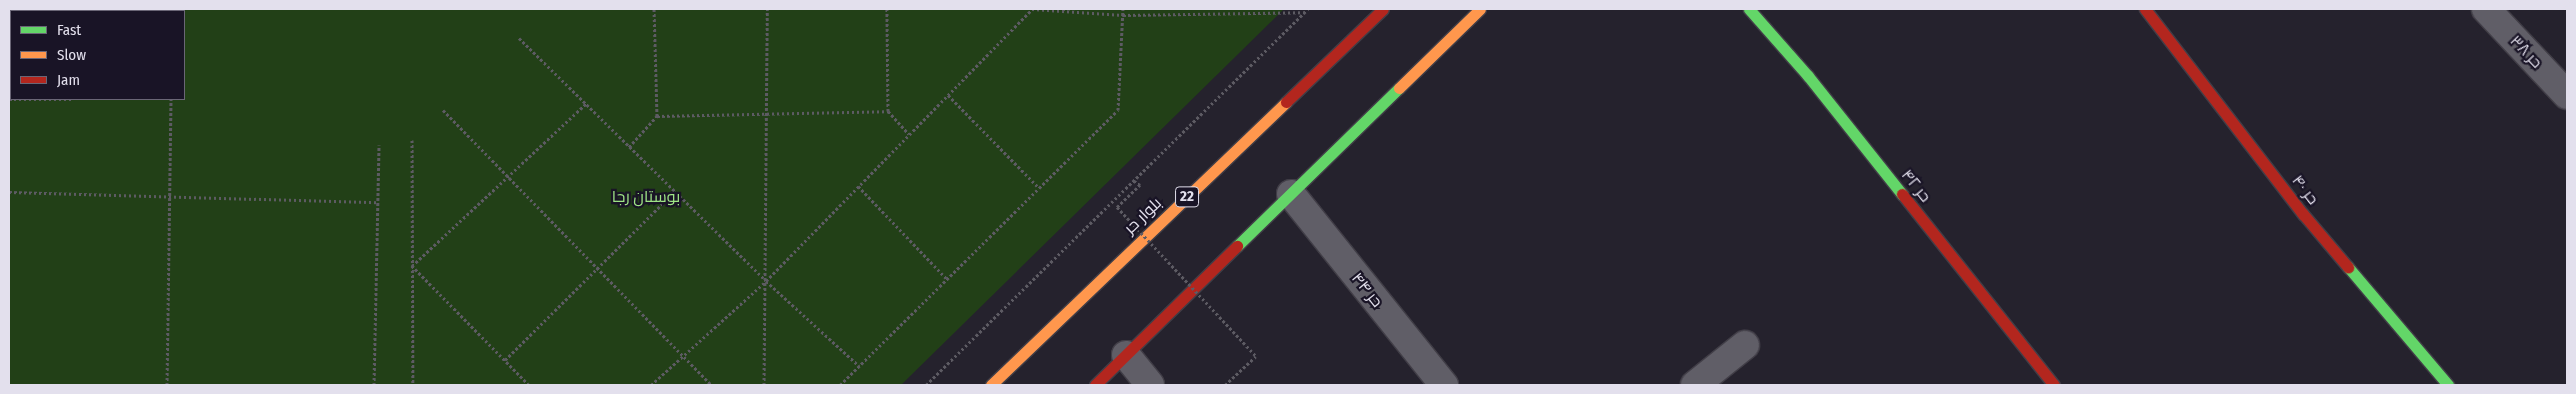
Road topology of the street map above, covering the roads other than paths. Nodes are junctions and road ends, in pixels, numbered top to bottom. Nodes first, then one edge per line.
1 (1383, 9) edge
2 (1480, 9) edge
3 (1749, 9) edge
4 (2144, 9) edge
5 (2486, 9) edge
6 (2567, 95) edge
7 (1291, 194) junction
8 (1744, 345) dead end
9 (1126, 355) junction
10 (991, 385) edge
11 (1094, 385) edge
12 (1150, 385) edge
13 (1444, 385) edge
14 (1695, 385) edge
15 (2054, 385) edge
16 (2448, 385) edge

1 - 10 main road, بلوار حر / 22
2 - 7 main road
3 - 15 main road, حر ۴۲
4 - 16 main road, حر ۴۰
5 - 6 street, حر ۳۸
7 - 9 main road
7 - 13 street, حر ۴۴
8 - 14 street
9 - 11 main road
9 - 12 street

